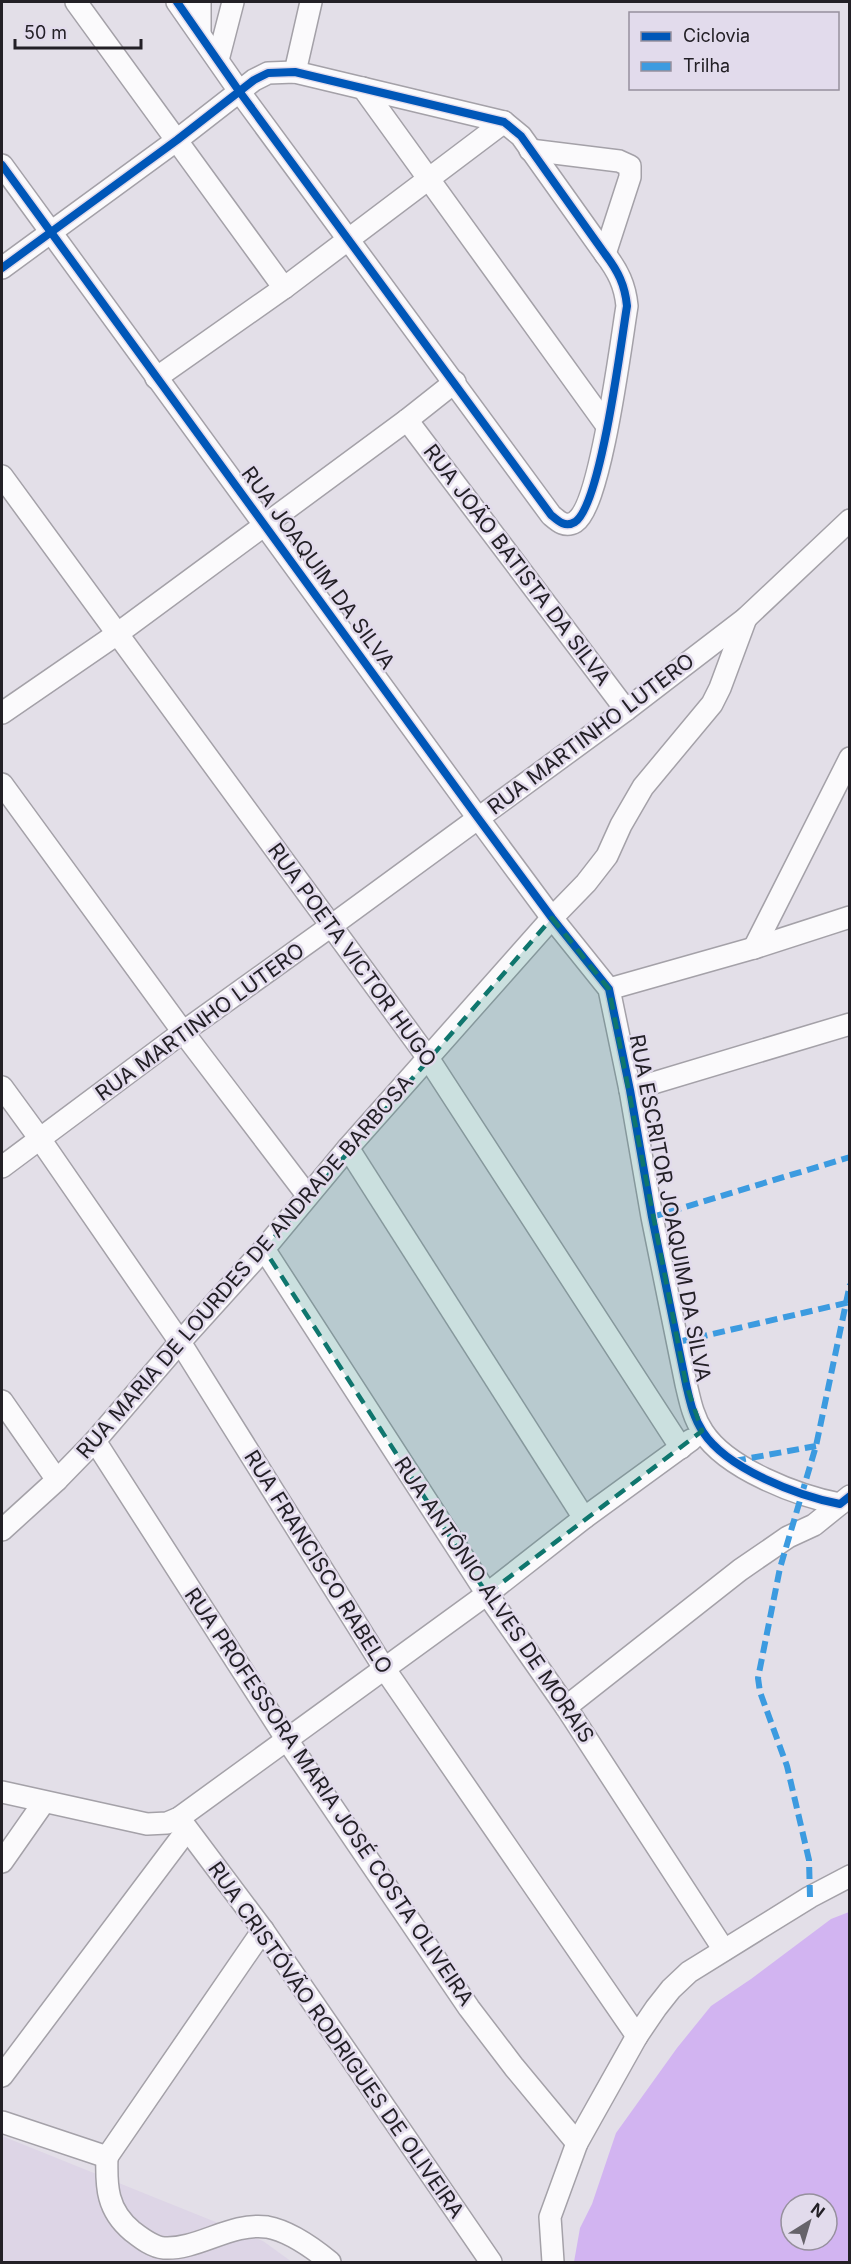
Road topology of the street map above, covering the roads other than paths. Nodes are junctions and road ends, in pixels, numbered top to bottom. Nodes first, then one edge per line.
1 (76, 2) edge
2 (177, 2) edge
3 (200, 2) edge
4 (233, 2) edge
5 (311, 2) edge
6 (200, 32) junction
7 (219, 60) junction
8 (288, 72) junction
9 (363, 88) junction
10 (239, 91) junction
11 (504, 122) junction
12 (177, 140) junction
13 (530, 150) junction
14 (2, 165) edge
15 (430, 179) junction
16 (51, 232) junction
17 (349, 239) junction
18 (606, 254) junction
19 (2, 268) edge
20 (284, 288) junction
21 (156, 378) junction
22 (455, 382) junction
23 (407, 420) junction
24 (607, 426) junction
25 (2, 476) edge
26 (849, 520) edge
27 (264, 524) junction
28 (746, 618) junction
29 (117, 634) junction
30 (626, 710) junction
31 (2, 713) edge
32 (849, 758) edge
33 (2, 784) edge
34 (478, 818) junction
35 (552, 918) junction
36 (849, 918) edge
37 (331, 926) junction
38 (754, 948) junction
39 (609, 989) junction
40 (849, 1024) edge
41 (183, 1032) junction
42 (428, 1058) junction
43 (2, 1087) edge
44 (630, 1090) junction
45 (40, 1139) junction
46 (348, 1148) junction
47 (2, 1167) edge
48 (308, 1195) junction
49 (264, 1249) junction
50 (180, 1342) junction
51 (2, 1401) edge
52 (702, 1431) junction
53 (96, 1441) junction
54 (681, 1448) junction
55 (57, 1480) junction
56 (845, 1500) edge
57 (584, 1518) junction
58 (2, 1530) edge
59 (487, 1594) junction
60 (384, 1668) junction
61 (566, 1707) junction
62 (286, 1740) junction
63 (2, 1792) edge
64 (44, 1802) junction
65 (183, 1824) junction
66 (2, 1862) edge
67 (849, 1876) edge
68 (263, 1930) junction
69 (724, 1950) junction
70 (637, 2037) junction
71 (2, 2076) edge
72 (2, 2122) edge
73 (577, 2143) junction
74 (107, 2157) junction
75 (330, 2262) edge
76 (491, 2262) edge
77 (553, 2262) edge

1 - 12 street
2 - 6 street
3 - 6 street
4 - 7 street
5 - 8 street
6 - 7 street
7 - 10 street
8 - 9 street
8 - 10 street
9 - 11 street
9 - 15 street
10 - 12 street
10 - 17 street
11 - 13 street
11 - 15 street
12 - 16 street
12 - 20 street
13 - 18 street
13 - 18 street
14 - 16 street, RUA JOAQUIM DA SILVA
15 - 17 street
15 - 24 street
16 - 19 street
16 - 21 street, RUA JOAQUIM DA SILVA
17 - 20 street
17 - 22 street
18 - 24 street
20 - 21 street
21 - 27 street, RUA JOAQUIM DA SILVA
22 - 23 street
22 - 24 street
23 - 27 street
23 - 30 street, RUA JOÃO BATISTA DA SILVA
25 - 29 street, RUA POETA VICTOR HUGO
26 - 28 street, RUA MARTINHO LUTERO
27 - 29 street
27 - 34 street, RUA JOAQUIM DA SILVA
28 - 30 street, RUA MARTINHO LUTERO
28 - 35 street, RUA MARIA DE LOURDES DE ANDRADE BARBOSA
29 - 31 street
29 - 37 street, RUA POETA VICTOR HUGO
30 - 34 street, RUA MARTINHO LUTERO
32 - 38 street
33 - 41 street
34 - 35 street, RUA JOAQUIM DA SILVA
34 - 37 street, RUA MARTINHO LUTERO
35 - 39 street, RUA JOAQUIM DA SILVA
35 - 42 street, RUA MARIA DE LOURDES DE ANDRADE BARBOSA
36 - 38 street
37 - 41 street, RUA MARTINHO LUTERO
37 - 42 street, RUA POETA VICTOR HUGO
38 - 39 street
39 - 44 street, RUA ESCRITOR JOAQUIM DA SILVA
40 - 44 street
41 - 45 street, RUA MARTINHO LUTERO
41 - 48 street
42 - 46 street, RUA MARIA DE LOURDES DE ANDRADE BARBOSA
42 - 54 street, RUA POETA VICTOR HUGO
43 - 45 street, RUA FRANCISCO RABELO
44 - 52 street, RUA ESCRITOR JOAQUIM DA SILVA
45 - 47 street, RUA MARTINHO LUTERO
45 - 50 street, RUA FRANCISCO RABELO
46 - 48 street, RUA MARIA DE LOURDES DE ANDRADE BARBOSA
46 - 57 street
48 - 49 street, RUA MARIA DE LOURDES DE ANDRADE BARBOSA
49 - 50 street, RUA MARIA DE LOURDES DE ANDRADE BARBOSA
49 - 59 street, RUA ANTÔNIO ALVES DE MORAIS
50 - 53 street, RUA MARIA DE LOURDES DE ANDRADE BARBOSA
50 - 60 street, RUA FRANCISCO RABELO
51 - 55 street
52 - 54 street
52 - 56 street
53 - 55 street, RUA MARIA DE LOURDES DE ANDRADE BARBOSA
53 - 62 street, RUA PROFESSORA MARIA JOSÉ COSTA OLIVEIRA
54 - 57 street
55 - 58 street, RUA MARIA DE LOURDES DE ANDRADE BARBOSA
56 - 61 street
57 - 59 street
59 - 60 street
59 - 61 street, RUA ANTÔNIO ALVES DE MORAIS
60 - 62 street
60 - 70 street, RUA FRANCISCO RABELO
61 - 69 street, RUA ANTÔNIO ALVES DE MORAIS
62 - 65 street
62 - 73 street, RUA PROFESSORA MARIA JOSÉ COSTA OLIVEIRA
63 - 64 street
64 - 65 street
64 - 66 street
65 - 68 street, RUA CRISTÓVÃO RODRIGUES DE OLIVEIRA
65 - 71 street
67 - 69 street
68 - 74 street
68 - 76 street, RUA CRISTÓVÃO RODRIGUES DE OLIVEIRA
69 - 70 street
70 - 73 street
72 - 74 street
73 - 77 street
74 - 75 street

